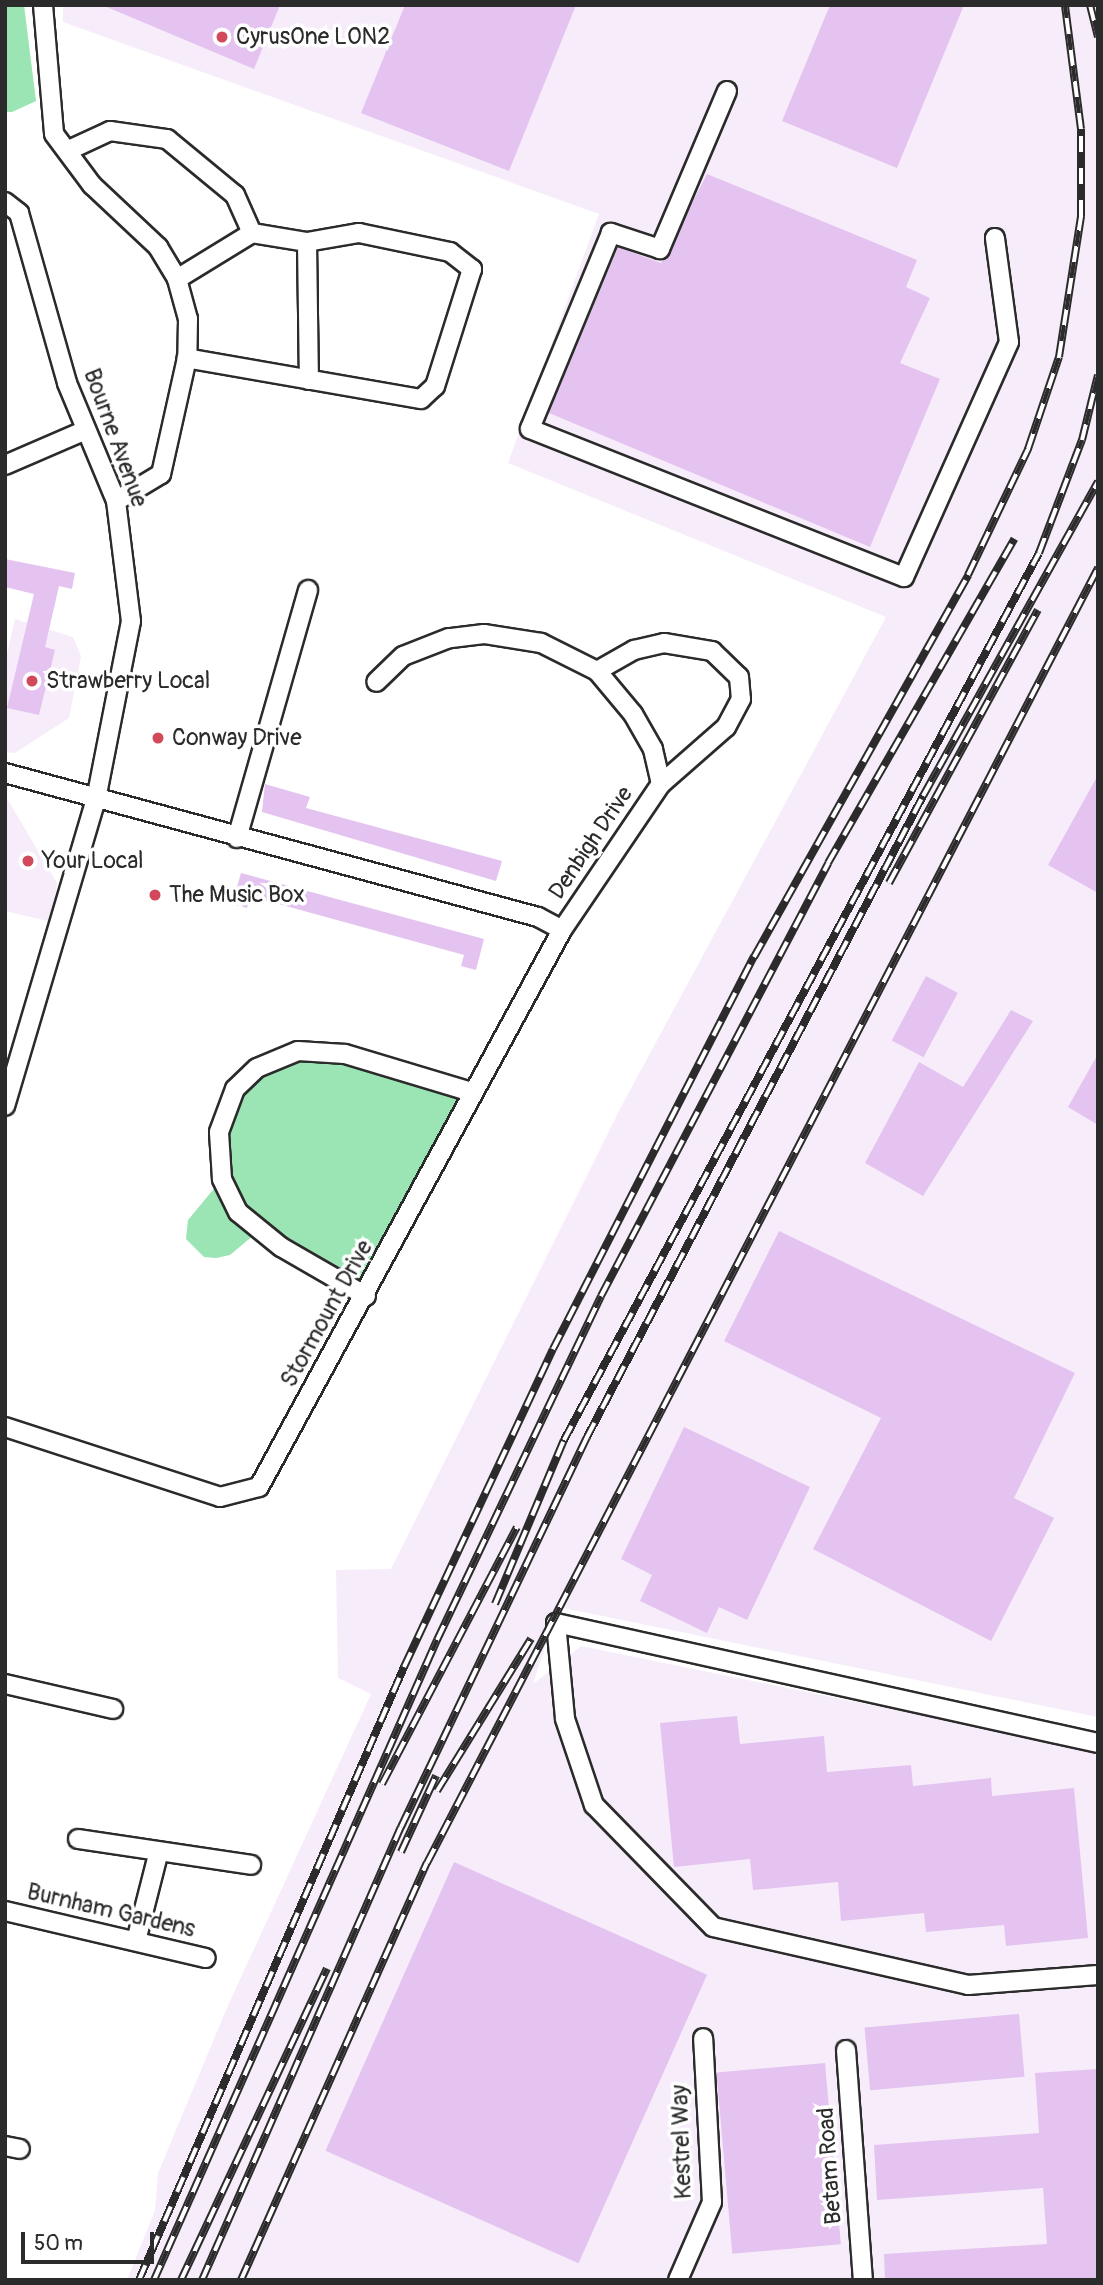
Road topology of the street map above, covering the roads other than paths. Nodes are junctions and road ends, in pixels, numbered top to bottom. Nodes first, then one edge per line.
1 (43, 5) edge
2 (727, 91) dead end
3 (69, 150) junction
4 (5, 202) edge
5 (251, 233) junction
6 (995, 238) dead end
7 (307, 242) junction
8 (179, 286) junction
9 (187, 358) junction
10 (309, 380) junction
11 (86, 430) junction
12 (5, 465) edge
13 (116, 501) junction
14 (308, 590) dead end
15 (597, 671) junction
16 (376, 682) dead end
17 (5, 773) edge
18 (661, 784) junction
19 (96, 799) junction
20 (237, 838) junction
21 (562, 930) junction
22 (472, 1092) junction
23 (5, 1106) edge
24 (366, 1296) junction
25 (5, 1427) edge
26 (5, 1684) edge
27 (113, 1709) dead end
28 (1098, 1743) edge
29 (78, 1839) dead end
30 (158, 1855) junction
31 (251, 1865) dead end
32 (5, 1911) edge
33 (136, 1941) junction
34 (206, 1958) dead end
35 (1098, 1975) edge
36 (703, 2038) dead end
37 (846, 2050) dead end
38 (678, 2280) edge
39 (863, 2280) edge

1 - 3 street
2 - 6 street
3 - 5 street
3 - 8 street
4 - 11 street, Bourne Avenue
5 - 7 street
5 - 8 street
7 - 10 street
7 - 10 street
8 - 9 street
9 - 10 street
9 - 13 street
11 - 12 street
11 - 13 street, Bourne Avenue
13 - 19 street, Bourne Avenue
14 - 20 street
15 - 16 street, Denbigh Drive
15 - 18 street, Denbigh Drive
15 - 18 street, Denbigh Drive
17 - 19 street
18 - 21 street, Denbigh Drive
19 - 20 street
19 - 23 street, Bourne Avenue
20 - 21 street
21 - 22 street, Stormount Drive
22 - 24 street, Stormount Drive
22 - 24 street
24 - 25 street, Stormount Drive
26 - 27 street
28 - 35 street
29 - 30 street
30 - 31 street
30 - 33 street
32 - 33 street, Burnham Gardens
33 - 34 street, Burnham Gardens
36 - 38 street, Kestrel Way
37 - 39 street, Betam Road

